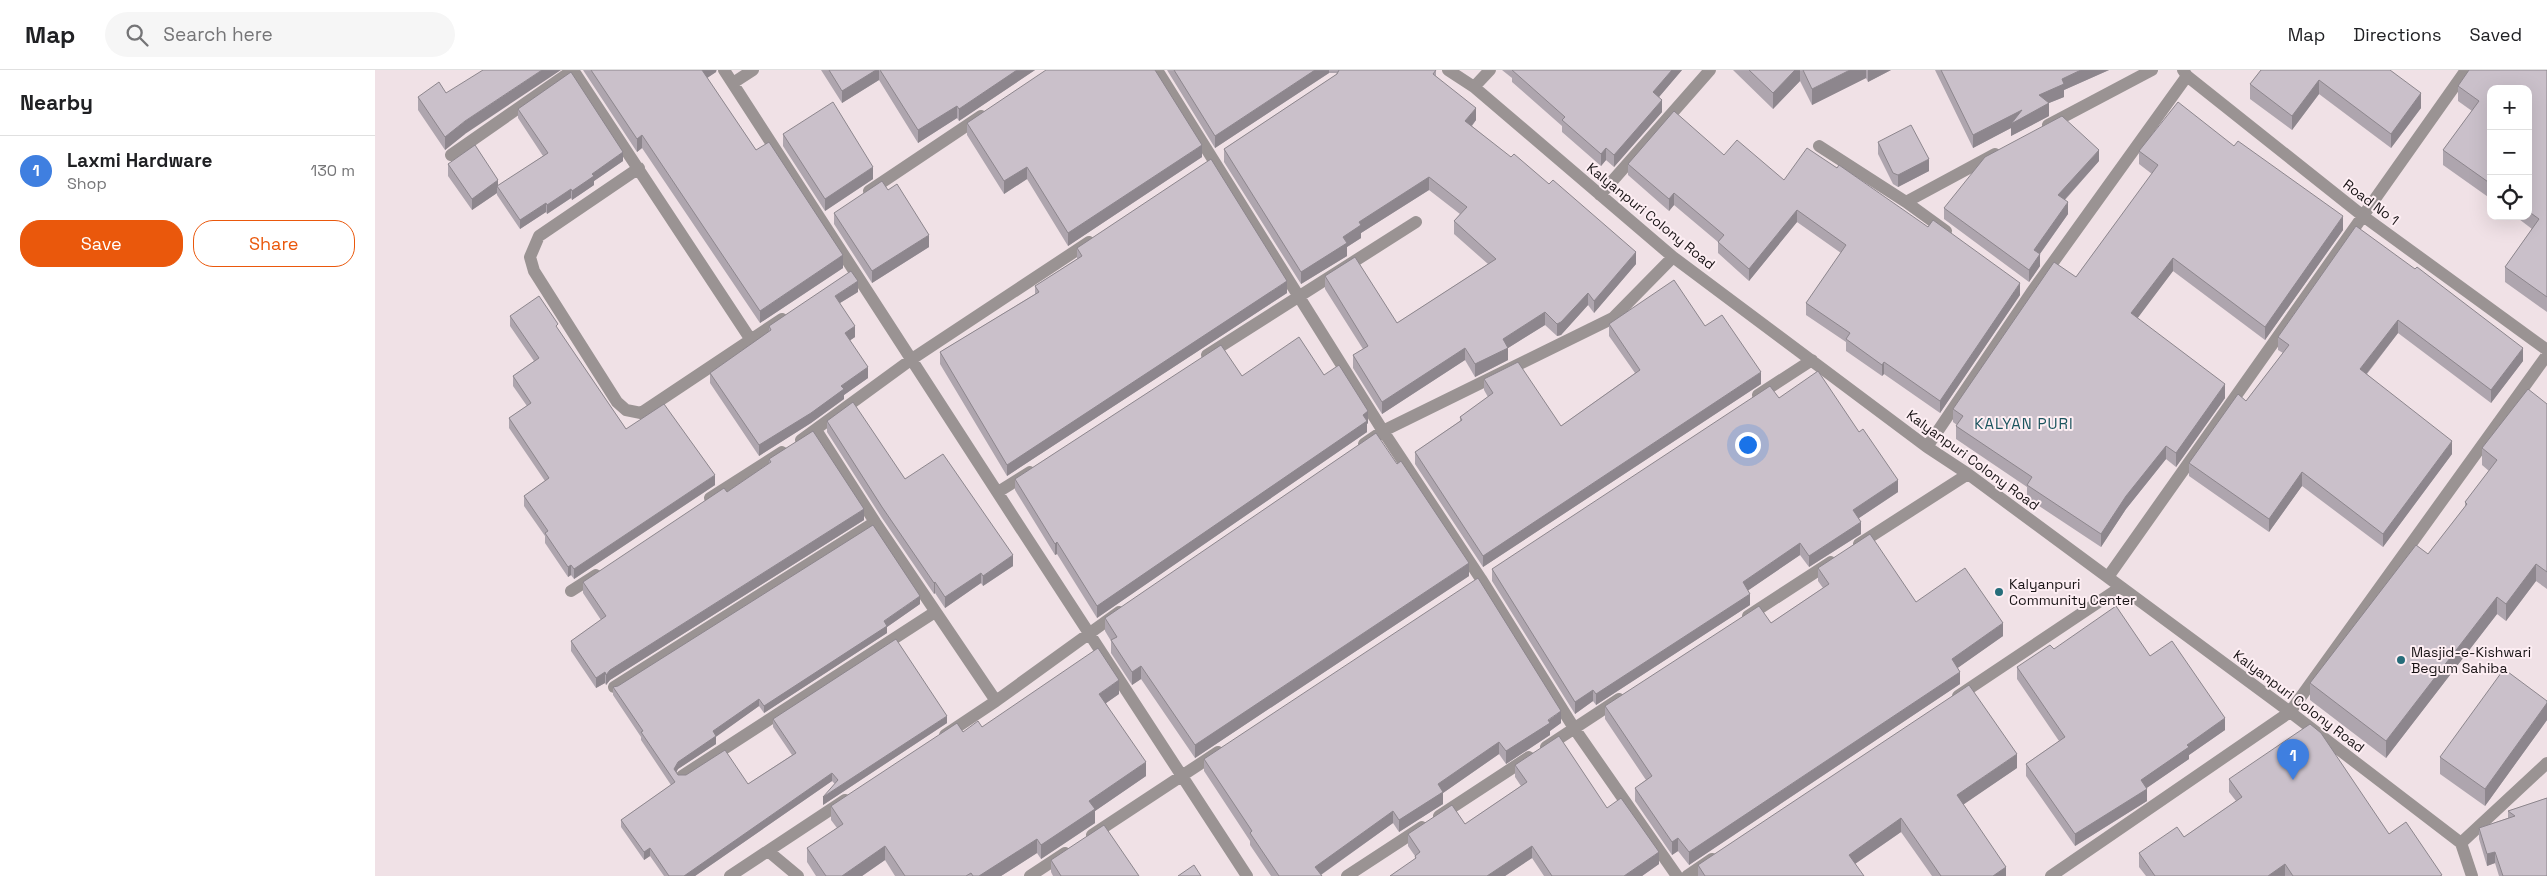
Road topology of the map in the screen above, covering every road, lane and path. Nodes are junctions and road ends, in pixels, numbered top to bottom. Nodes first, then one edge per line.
1 (573, 70) edge
2 (724, 70) edge
3 (753, 70) edge
4 (1157, 70) edge
5 (1448, 70) edge
6 (1490, 70) edge
7 (1710, 70) edge
8 (2152, 70) edge
9 (2466, 70) edge
10 (2185, 73) edge
11 (733, 83) junction
12 (1474, 87) junction
13 (993, 108) edge
14 (2037, 131) edge
15 (1819, 146) dead end
16 (2002, 150) edge
17 (451, 155) dead end
18 (639, 168) junction
19 (1600, 195) junction
20 (856, 200) edge
21 (1905, 202) junction
22 (2363, 216) junction
23 (1416, 222) dead end
24 (1099, 236) edge
25 (1961, 241) edge
26 (1673, 257) junction
27 (1298, 296) junction
28 (791, 313) edge
29 (751, 340) junction
30 (2547, 350) edge
31 (2547, 356) edge
32 (912, 359) junction
33 (1812, 360) junction
34 (1198, 361) edge
35 (1746, 404) edge
36 (816, 430) junction
37 (1383, 431) junction
38 (1927, 447) junction
39 (1350, 454) edge
40 (1040, 465) edge
41 (1968, 474) junction
42 (998, 492) junction
43 (700, 505) edge
44 (875, 522) junction
45 (603, 570) edge
46 (2108, 577) junction
47 (2121, 587) junction
48 (571, 591) dead end
49 (1128, 606) edge
50 (935, 612) junction
51 (1733, 625) edge
52 (1087, 634) junction
53 (614, 687) edge
54 (1633, 690) edge
55 (996, 702) junction
56 (1949, 702) edge
57 (2290, 712) junction
58 (1574, 728) junction
59 (1231, 743) edge
60 (931, 744) edge
61 (2547, 763) edge
62 (682, 776) edge
63 (1181, 776) junction
64 (857, 792) edge
65 (2461, 843) junction
66 (768, 851) junction
67 (1720, 854) edge
68 (730, 876) edge
69 (797, 876) edge
70 (1030, 876) edge
71 (1247, 876) edge
72 (1347, 876) edge
73 (1677, 876) edge
74 (1687, 876) edge
75 (2051, 876) edge
76 (2472, 876) edge

1 - 17 street
1 - 18 street
2 - 11 street
3 - 11 street
4 - 27 street
5 - 12 street, Kalyanpuri Colony Road
6 - 12 street
7 - 19 street
8 - 14 street
9 - 22 street
10 - 22 street, Road No 1
10 - 38 street
11 - 32 street
12 - 19 street, Kalyanpuri Colony Road
13 - 20 street
15 - 21 street
16 - 21 street
18 - 29 street
18 - 29 street
19 - 26 street, Kalyanpuri Colony Road
21 - 25 street
22 - 30 street, Road No 1
22 - 46 street
23 - 27 street
24 - 32 street
26 - 33 street, Kalyanpuri Colony Road
26 - 37 street
27 - 34 street
27 - 37 street
28 - 29 street
31 - 57 street
32 - 36 street
32 - 42 street
33 - 35 street
33 - 38 street, Kalyanpuri Colony Road
36 - 43 street
36 - 44 street
37 - 39 street
37 - 58 street
38 - 41 street, Kalyanpuri Colony Road
40 - 42 street
41 - 46 street, Kalyanpuri Colony Road
41 - 51 street
42 - 52 street
44 - 50 street
44 - 53 street
45 - 48 street
46 - 47 street, Kalyanpuri Colony Road
47 - 56 street
47 - 57 street, Kalyanpuri Colony Road
49 - 52 street
50 - 55 street
50 - 62 street
52 - 55 street
52 - 63 street
54 - 58 street
55 - 60 street
57 - 65 street, Kalyanpuri Colony Road
57 - 75 street
58 - 72 street
58 - 73 street
59 - 63 street
61 - 65 street
63 - 70 street
63 - 71 street
64 - 66 street
65 - 76 street
66 - 68 street
66 - 69 street
67 - 74 street

